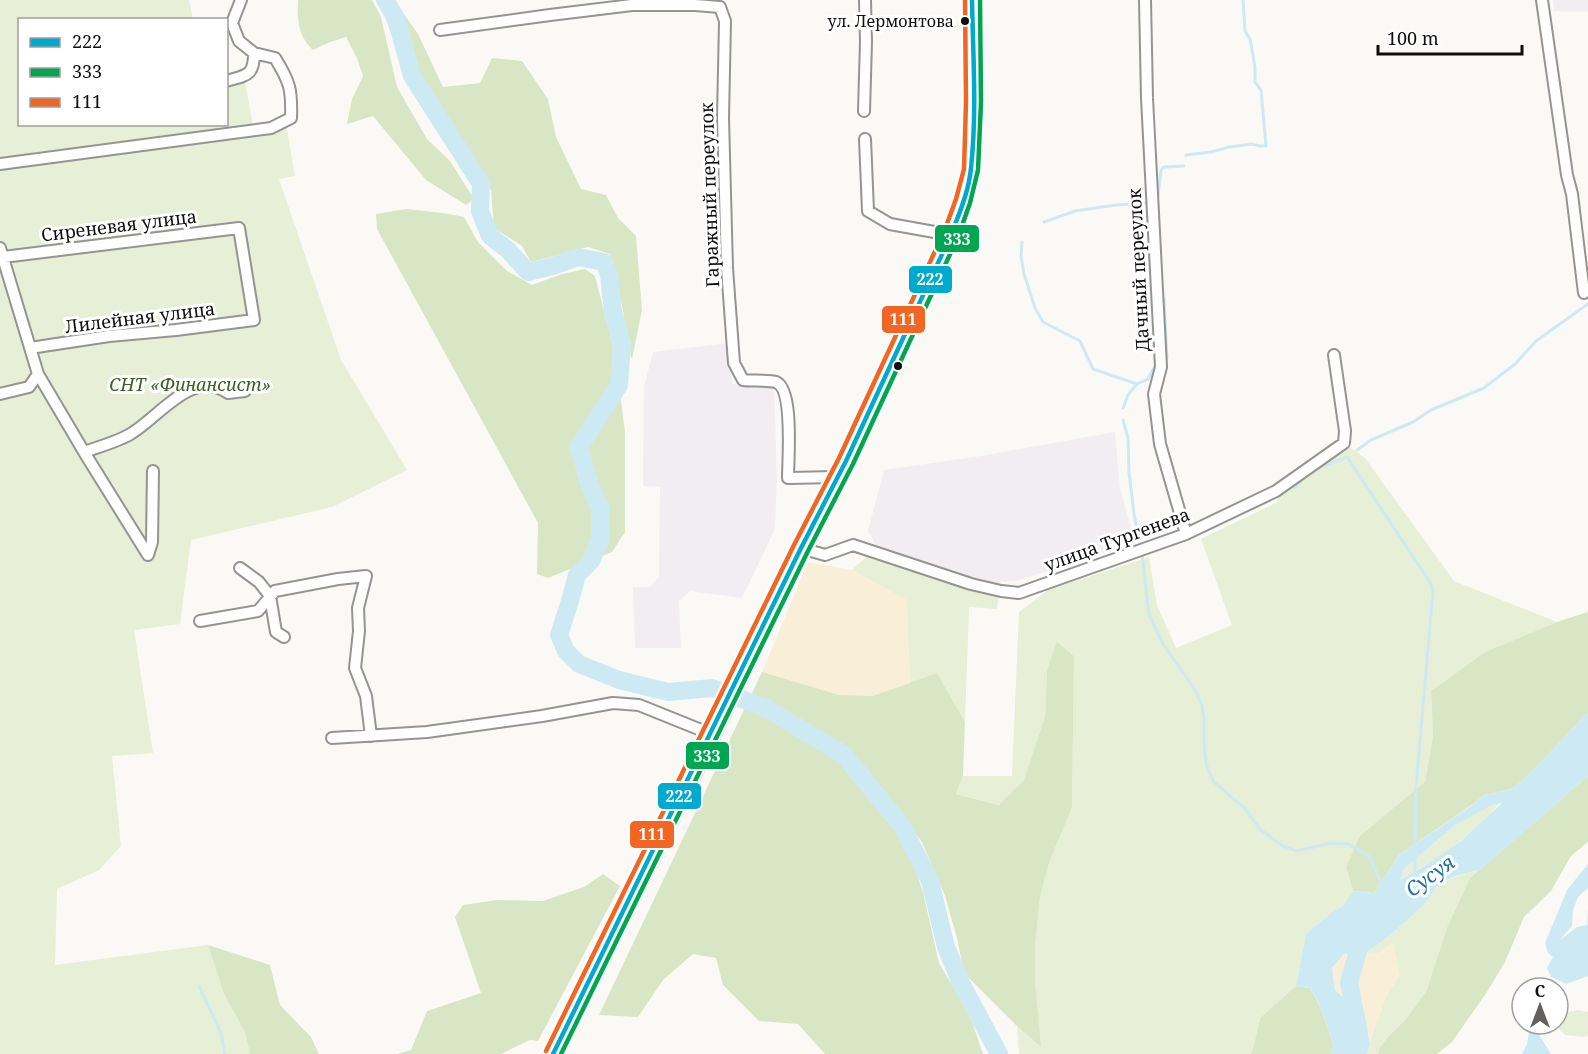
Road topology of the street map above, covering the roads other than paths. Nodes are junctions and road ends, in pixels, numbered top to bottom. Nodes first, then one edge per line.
1 (241, 0) edge
2 (865, 0) edge
3 (972, 0) edge
4 (1145, 0) edge
5 (1542, 0) edge
6 (632, 3) edge
7 (440, 30) dead end
8 (254, 52) junction
9 (228, 80) edge
10 (864, 111) dead end
11 (865, 139) dead end
12 (0, 164) edge
13 (951, 235) junction
14 (1, 253) edge
15 (1584, 293) dead end
16 (254, 320) joint
17 (30, 348) junction
18 (1334, 355) dead end
19 (38, 374) junction
20 (245, 391) dead end
21 (0, 394) edge
22 (84, 452) junction
23 (153, 471) dead end
24 (837, 477) junction
25 (1186, 534) junction
26 (801, 548) junction
27 (240, 568) dead end
28 (270, 596) junction
29 (200, 621) dead end
30 (284, 637) dead end
31 (711, 734) junction
32 (371, 736) junction
33 (332, 738) dead end
34 (556, 1046) edge

1 - 8 street
2 - 10 street
3 - 13 highway
4 - 25 street, Дачный переулок
5 - 15 street
6 - 7 street
6 - 24 street, Гаражный переулок
8 - 9 street
8 - 12 street
11 - 13 street
13 - 24 highway
14 - 16 street, Сиреневая улица
14 - 17 street
16 - 17 street, Лилейная улица
17 - 19 street
18 - 25 street, улица Тургенева
19 - 21 street
19 - 22 street
20 - 22 street
22 - 23 street
24 - 26 highway
25 - 26 street, улица Тургенева
26 - 31 highway
27 - 28 street
28 - 29 street
28 - 30 street
28 - 32 street
31 - 32 street
31 - 34 highway
32 - 33 street

